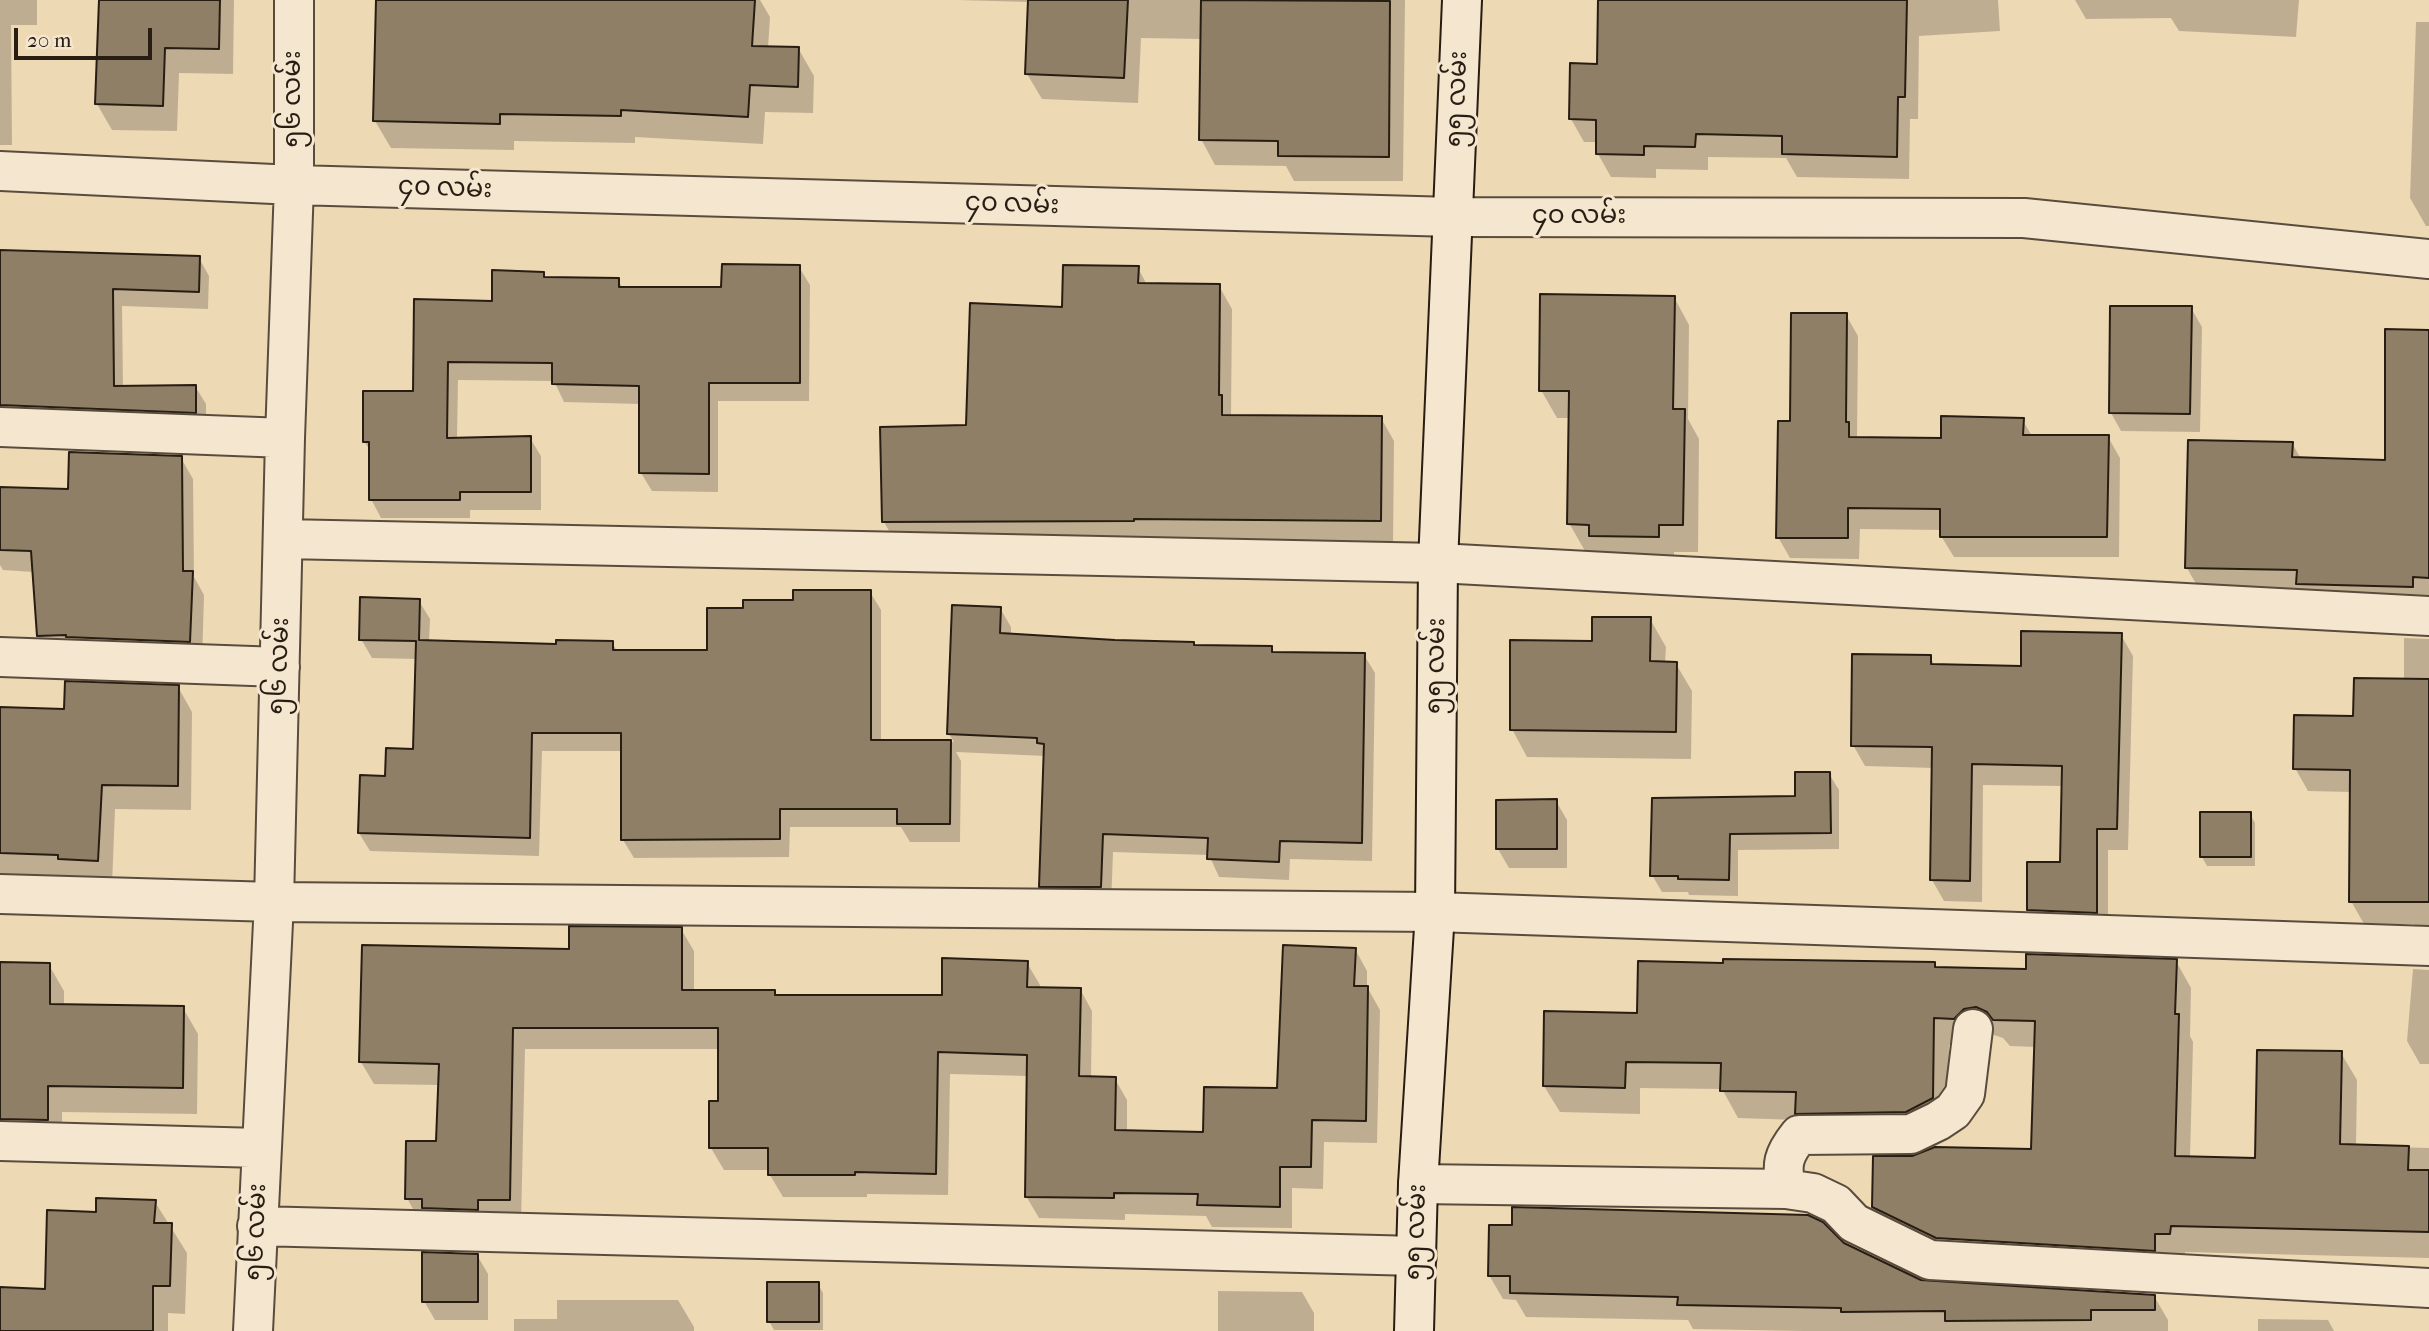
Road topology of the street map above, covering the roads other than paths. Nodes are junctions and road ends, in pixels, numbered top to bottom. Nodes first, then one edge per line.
1 (294, 0) edge
2 (1462, 0) edge
3 (0, 171) edge
4 (294, 185) junction
5 (1453, 216) junction
6 (2429, 259) edge
7 (0, 427) edge
8 (285, 438) junction
9 (283, 539) junction
10 (1438, 563) junction
11 (2429, 616) edge
12 (0, 657) edge
13 (279, 667) junction
14 (0, 894) edge
15 (274, 902) junction
16 (1434, 912) junction
17 (2429, 946) edge
18 (1973, 1029) dead end
19 (0, 1141) edge
20 (260, 1148) junction
21 (1418, 1184) junction
22 (1786, 1189) junction
23 (257, 1226) junction
24 (1417, 1256) junction
25 (2429, 1288) edge
26 (253, 1331) edge
27 (1414, 1331) edge

1 - 4 street, ၅၆ လမ်း
2 - 5 street, ၅၅ လမ်း
3 - 4 street, ၄၀ လမ်း
4 - 5 street, ၄၀ လမ်း
4 - 8 street, ၅၆ လမ်း
5 - 6 street, ၄၀ လမ်း
5 - 10 street, ၅၅ လမ်း
7 - 8 street
8 - 9 street, ၅၆ လမ်း
9 - 10 street
9 - 13 street, ၅၆ လမ်း
10 - 11 street
10 - 16 street, ၅၅ လမ်း
12 - 13 street
13 - 15 street, ၅၆ လမ်း
14 - 15 street
15 - 16 street
15 - 20 street, ၅၆ လမ်း
16 - 17 street
16 - 21 street, ၅၅ လမ်း
18 - 22 street
19 - 20 street
20 - 23 street, ၅၆ လမ်း
21 - 22 street
21 - 24 street, ၅၅ လမ်း
22 - 25 street
23 - 24 street
23 - 26 street, ၅၆ လမ်း
24 - 27 street, ၅၅ လမ်း

